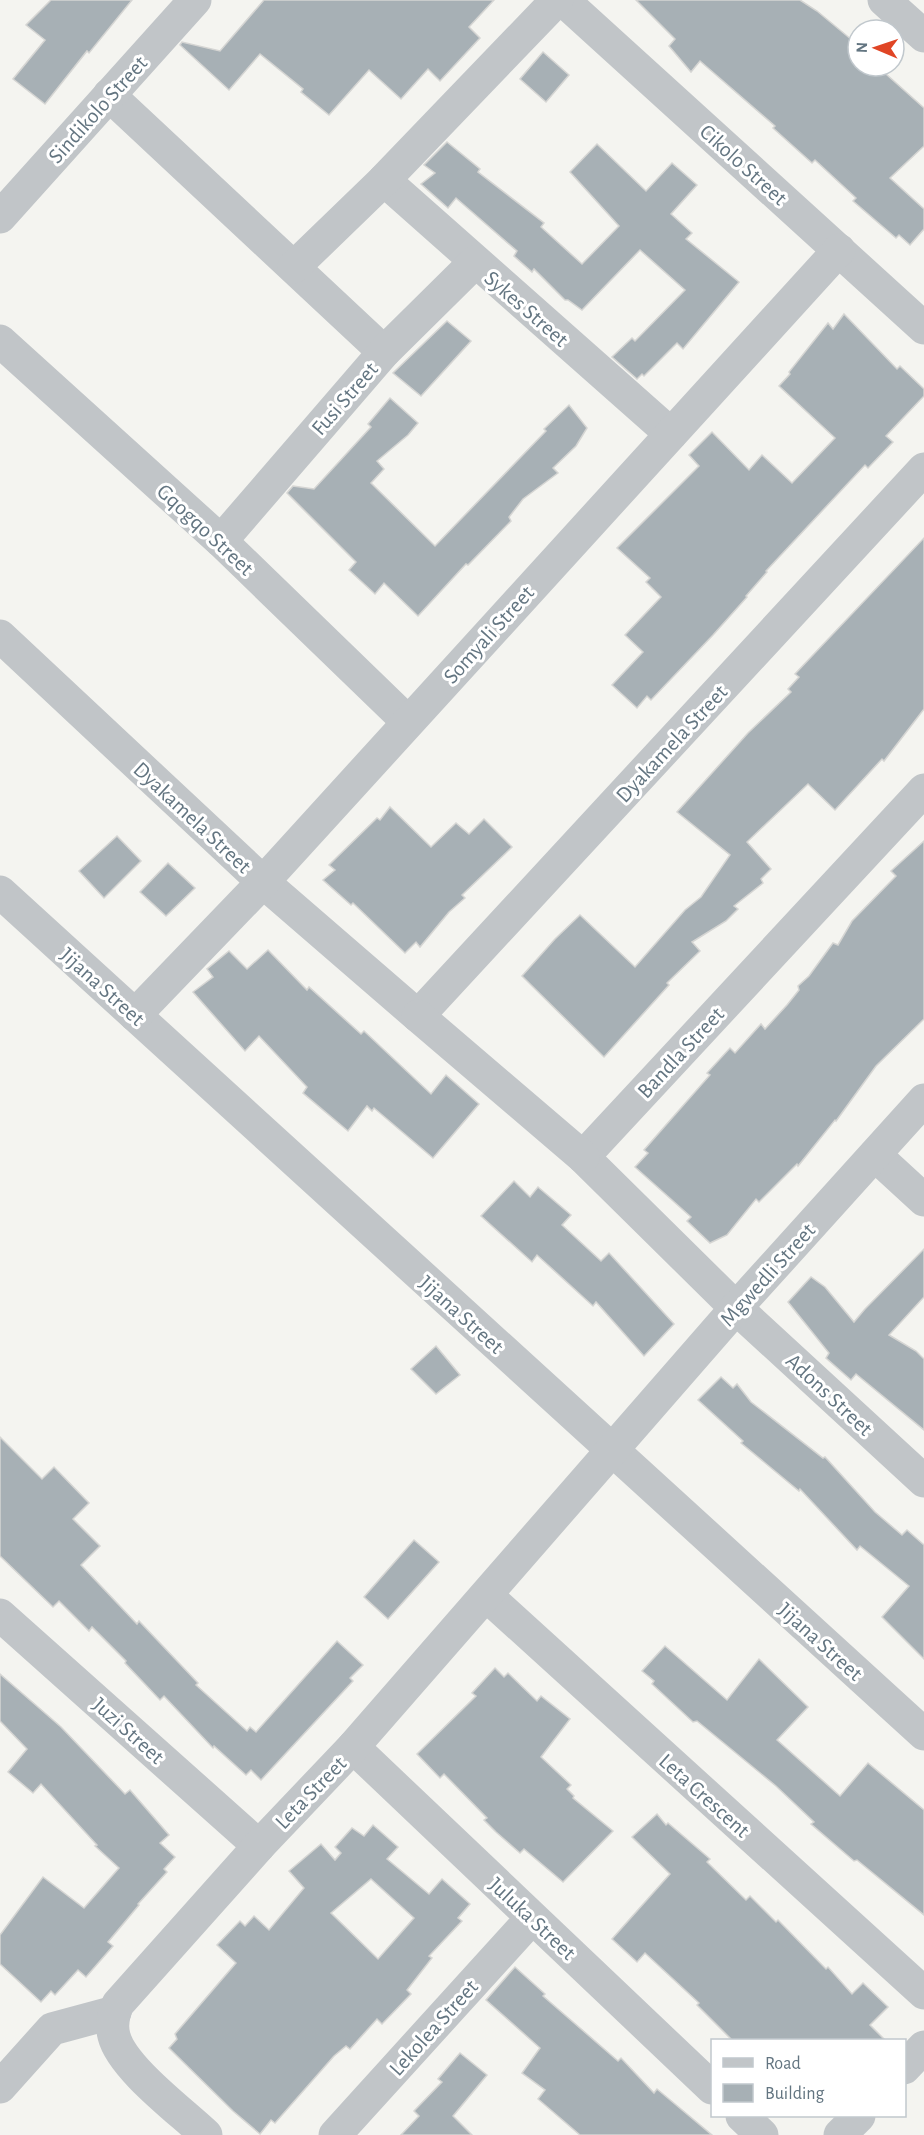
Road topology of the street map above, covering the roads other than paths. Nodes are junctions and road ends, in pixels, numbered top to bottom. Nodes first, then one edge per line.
1 (195, 0) edge
2 (557, 0) edge
3 (563, 0) edge
4 (884, 0) edge
5 (924, 36) edge
6 (109, 95) junction
7 (384, 180) junction
8 (0, 217) edge
9 (839, 250) junction
10 (475, 262) junction
11 (294, 267) junction
12 (924, 328) edge
13 (0, 341) edge
14 (384, 352) junction
15 (670, 434) junction
16 (924, 469) edge
17 (221, 541) junction
18 (0, 636) edge
19 (408, 722) junction
20 (924, 790) edge
21 (263, 882) junction
22 (0, 892) edge
23 (135, 1015) junction
24 (418, 1016) junction
25 (924, 1100) edge
26 (875, 1155) junction
27 (583, 1157) junction
28 (924, 1200) edge
29 (736, 1308) junction
30 (613, 1451) junction
31 (924, 1481) edge
32 (487, 1596) junction
33 (0, 1615) edge
34 (924, 1734) edge
35 (353, 1748) junction
36 (259, 1846) junction
37 (532, 1918) junction
38 (924, 1993) edge
39 (114, 2012) junction
40 (924, 2047) edge
41 (906, 2066) edge
42 (0, 2087) edge
43 (711, 2087) edge
44 (744, 2117) edge
45 (857, 2117) edge
46 (343, 2133) edge
47 (207, 2135) edge
48 (762, 2135) edge
49 (840, 2135) edge

1 - 6 street, Sindikolo Street
2 - 7 street
3 - 9 street, Cikolo Street
4 - 5 street
6 - 8 street, Sindikolo Street
6 - 11 street
7 - 10 street, Sykes Street
7 - 11 street
9 - 12 street, Cikolo Street
9 - 15 street, Somyali Street
10 - 14 street, Fusi Street
10 - 15 street, Sykes Street
11 - 14 street
13 - 17 street, Gqogqo Street
14 - 17 street, Fusi Street
15 - 19 street, Somyali Street
16 - 24 street, Dyakamela Street
17 - 19 street, Gqogqo Street
18 - 21 street, Dyakamela Street
19 - 21 street, Somyali Street
20 - 27 street, Bandla Street
21 - 23 street, Somyali Street
21 - 24 street, Dyakamela Street
22 - 23 street, Jijana Street
23 - 30 street, Jijana Street
24 - 27 street, Dyakamela Street
25 - 26 street, Mgwedli Street
26 - 28 street
26 - 29 street, Mgwedli Street
27 - 29 street
29 - 30 street, Mgwedli Street
29 - 31 street, Adons Street
30 - 32 street, Leta Street
30 - 34 street, Jijana Street
32 - 35 street, Leta Street
32 - 38 street, Leta Crescent
33 - 36 street, Juzi Street
35 - 36 street, Leta Street
35 - 37 street, Juluka Street
36 - 39 street, Leta Street
37 - 43 street, Juluka Street
37 - 46 street, Lekolea Street
39 - 42 street
39 - 47 street
40 - 41 street
44 - 48 street
45 - 49 street

